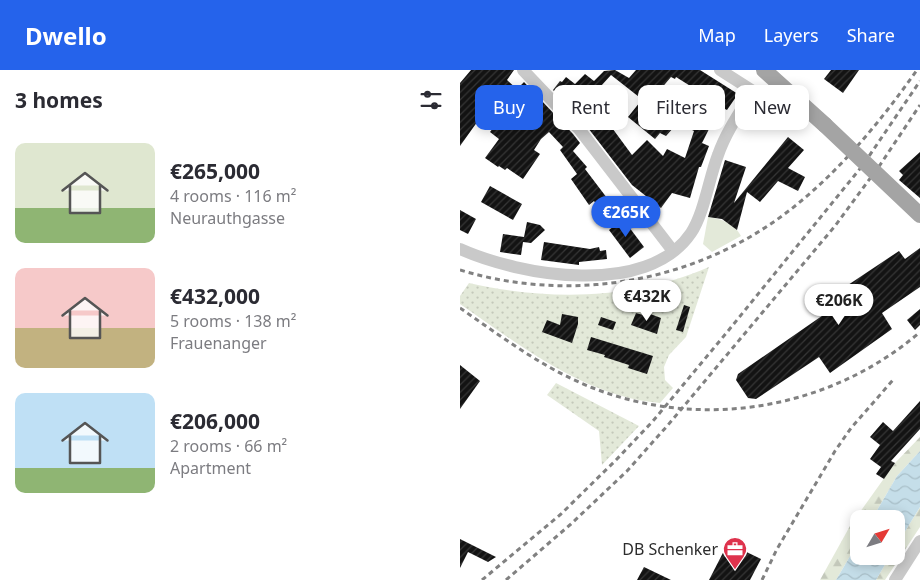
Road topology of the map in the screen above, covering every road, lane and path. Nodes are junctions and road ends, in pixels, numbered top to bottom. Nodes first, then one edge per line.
1 (522, 70) edge
2 (720, 70) edge
3 (753, 70) edge
4 (764, 70) edge
5 (779, 85) edge
6 (780, 85) edge
7 (809, 111) edge
8 (920, 215) edge
9 (460, 249) edge
10 (673, 251) junction
11 (920, 541) edge
12 (915, 557) edge
13 (895, 580) edge

1 - 10 street
2 - 10 street
3 - 5 main road
4 - 6 main road
7 - 8 main road, bridge
9 - 10 street
11 - 12 street
12 - 13 street

